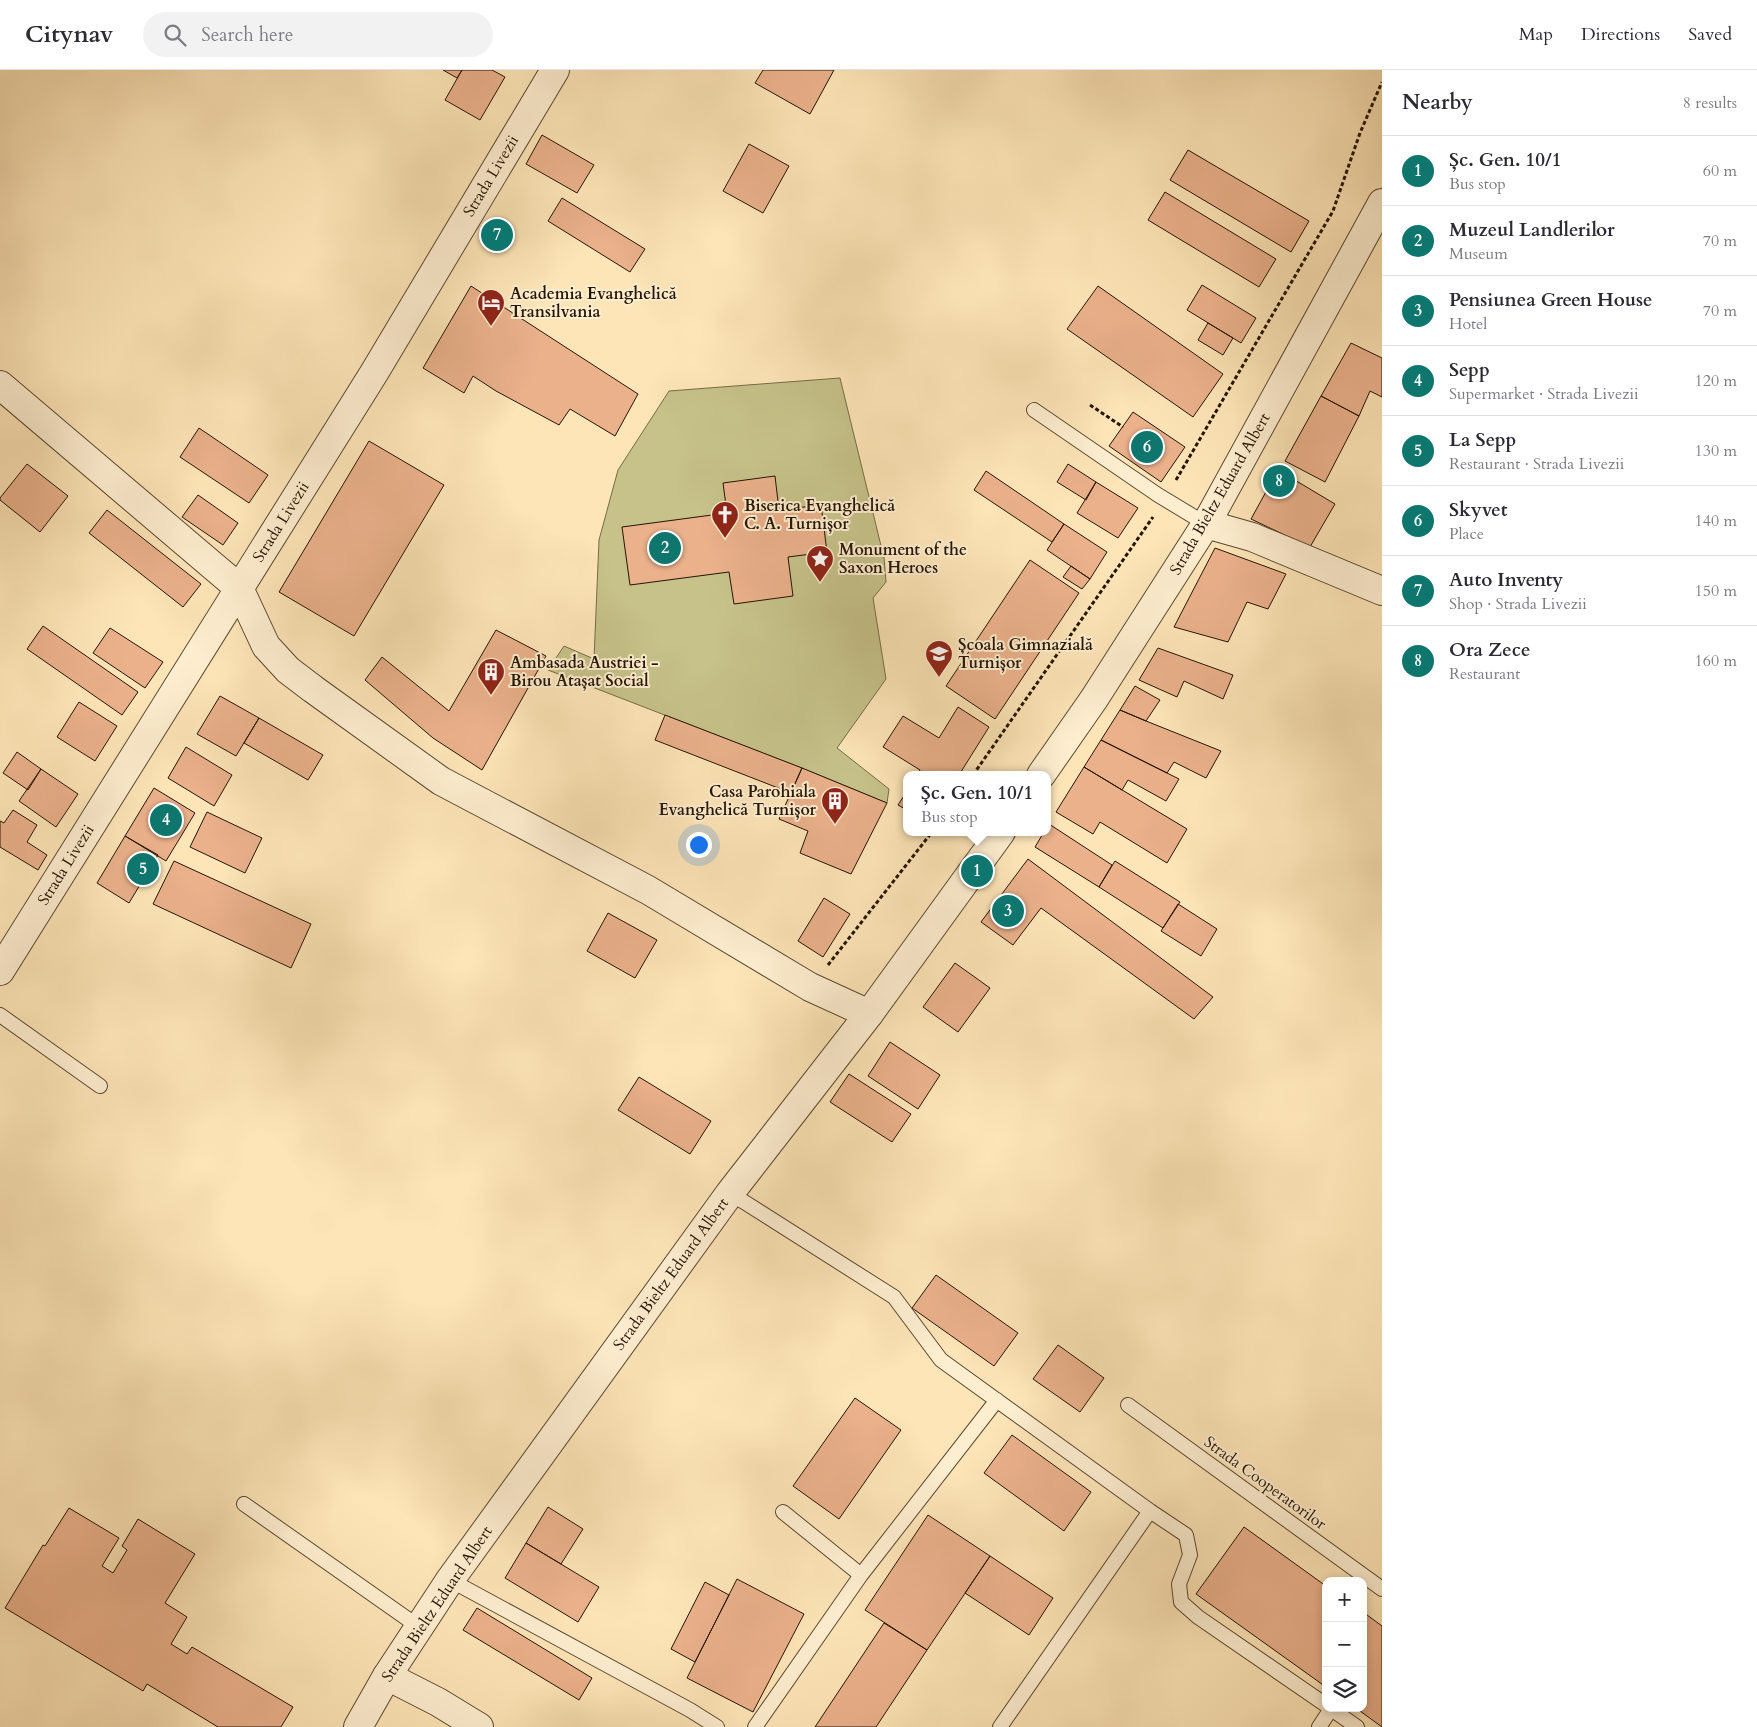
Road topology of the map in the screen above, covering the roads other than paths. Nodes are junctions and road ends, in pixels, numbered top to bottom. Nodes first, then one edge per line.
1 (555, 70) edge
2 (1382, 203) edge
3 (0, 385) edge
4 (1034, 410) dead end
5 (1206, 524) junction
6 (240, 588) junction
7 (1382, 591) edge
8 (1044, 771) edge
9 (998, 836) edge
10 (0, 970) edge
11 (869, 1014) junction
12 (0, 1015) edge
13 (100, 1086) dead end
14 (730, 1193) junction
15 (997, 1400) junction
16 (1128, 1405) dead end
17 (244, 1504) dead end
18 (782, 1512) dead end
19 (1150, 1512) junction
20 (861, 1575) junction
21 (450, 1580) junction
22 (1382, 1589) edge
23 (419, 1628) junction
24 (387, 1676) junction
25 (1322, 1703) edge
26 (1327, 1712) edge
27 (1335, 1712) edge
28 (358, 1727) edge
29 (479, 1727) edge
30 (717, 1727) edge
31 (755, 1727) edge
32 (1000, 1727) edge
33 (1319, 1727) edge
34 (1357, 1727) edge

1 - 6 street, Strada Livezii
2 - 5 street, Strada Bieltz Eduard Albert
3 - 6 street
4 - 5 lane
5 - 7 street
5 - 8 street, Strada Bieltz Eduard Albert
6 - 10 street, Strada Livezii
6 - 11 street
9 - 11 street, Strada Bieltz Eduard Albert
11 - 14 street, Strada Bieltz Eduard Albert
12 - 13 lane
14 - 15 lane
14 - 21 street, Strada Bieltz Eduard Albert
15 - 19 lane
15 - 20 lane
16 - 22 lane, Strada Cooperatorilor
17 - 23 lane
18 - 20 lane
19 - 25 lane
19 - 32 lane
20 - 31 lane
21 - 23 street, Strada Bieltz Eduard Albert
21 - 30 lane
23 - 24 street, Strada Bieltz Eduard Albert
24 - 28 street, Strada Bieltz Eduard Albert
24 - 29 street
26 - 33 lane
27 - 34 lane

